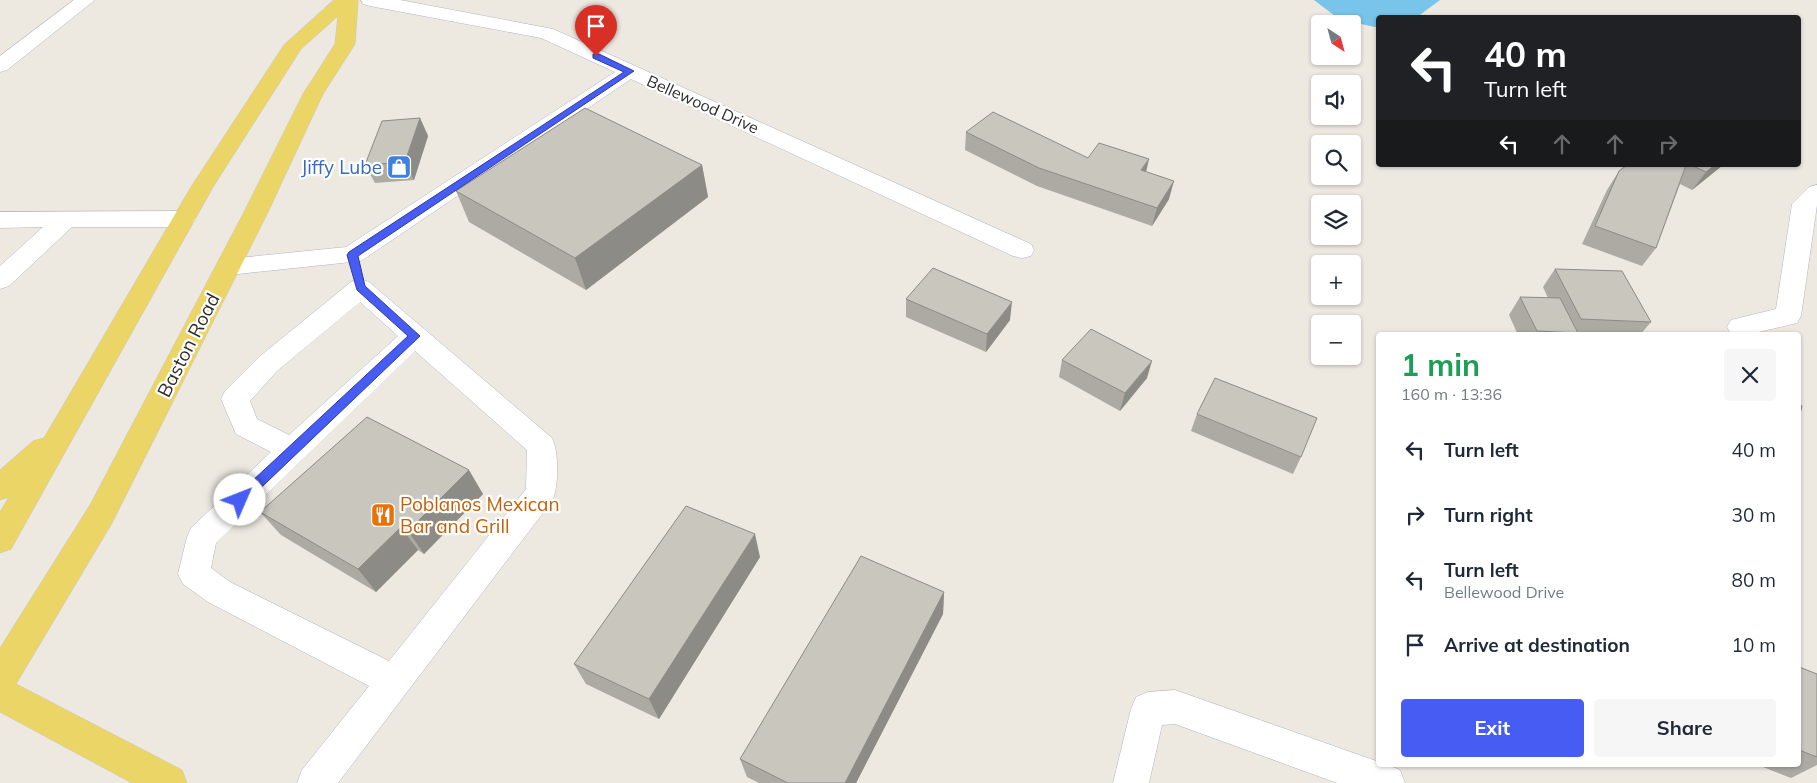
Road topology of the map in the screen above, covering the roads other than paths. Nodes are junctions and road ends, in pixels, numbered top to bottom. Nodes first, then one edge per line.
1 (86, 0) edge
2 (345, 0) edge
3 (349, 0) edge
4 (370, 0) edge
5 (0, 66) edge
6 (630, 71) junction
7 (1817, 192) edge
8 (184, 219) junction
9 (0, 220) edge
10 (66, 220) junction
11 (1022, 250) dead end
12 (352, 255) junction
13 (228, 267) junction
14 (0, 280) edge
15 (360, 288) junction
16 (1740, 327) dead end
17 (414, 336) junction
18 (61, 433) junction
19 (292, 450) junction
20 (0, 488) edge
21 (0, 540) edge
22 (0, 679) edge
23 (395, 682) junction
24 (0, 694) edge
25 (169, 783) edge
26 (315, 783) edge
27 (1131, 783) edge
28 (1387, 783) edge

1 - 5 street
2 - 8 main road
3 - 13 main road, Baston Road
4 - 6 street, Bellewood Drive
6 - 11 street, Bellewood Drive
6 - 12 street
7 - 16 street
8 - 10 street
8 - 18 main road
9 - 10 street
10 - 14 street
12 - 13 street
12 - 15 street
13 - 22 main road, Baston Road
15 - 17 street
15 - 19 street
17 - 19 street
17 - 23 street
18 - 20 main road
18 - 21 main road
19 - 23 street
23 - 26 street
24 - 25 main road
27 - 28 street

